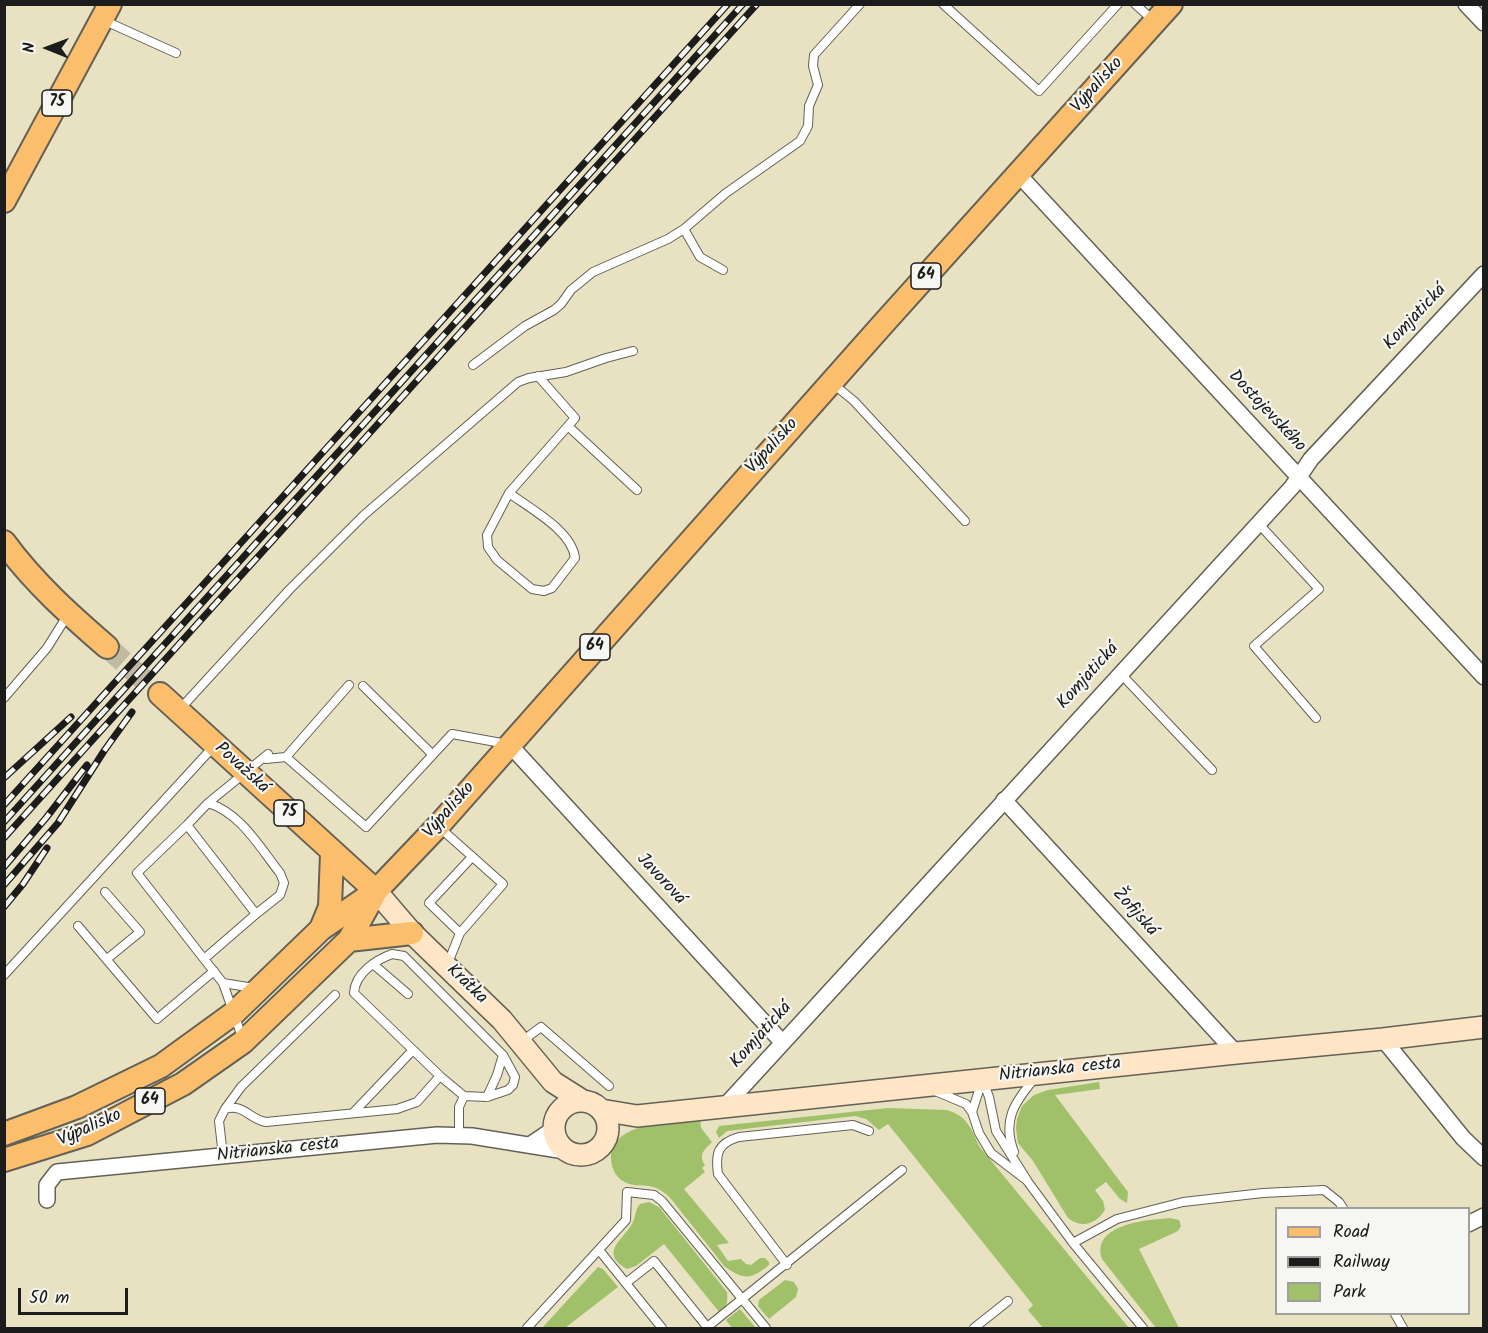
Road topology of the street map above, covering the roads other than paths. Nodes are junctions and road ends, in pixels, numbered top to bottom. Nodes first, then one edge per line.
1 (860, 4) edge
2 (943, 4) edge
3 (1118, 4) edge
4 (1135, 4) edge
5 (1171, 4) edge
6 (1466, 4) edge
7 (106, 12) edge
8 (1155, 22) junction
9 (1484, 23) edge
10 (176, 53) dead end
11 (1019, 175) junction
12 (5, 197) edge
13 (684, 229) junction
14 (723, 270) dead end
15 (1484, 274) edge
16 (633, 351) dead end
17 (472, 365) dead end
18 (537, 376) junction
19 (831, 382) junction
20 (569, 427) junction
21 (1300, 478) junction
22 (637, 490) dead end
23 (509, 493) junction
24 (965, 521) dead end
25 (1257, 522) junction
26 (4, 542) edge
27 (68, 613) junction
28 (106, 647) tunnel mouth
29 (1120, 673) junction
30 (1484, 677) edge
31 (349, 685) dead end
32 (363, 686) dead end
33 (160, 694) tunnel mouth
34 (5, 698) edge
35 (180, 710) junction
36 (1316, 718) dead end
37 (509, 744) junction
38 (215, 746) junction
39 (434, 751) junction
40 (286, 757) junction
41 (1212, 770) dead end
42 (245, 772) junction
43 (1004, 800) junction
44 (208, 803) junction
45 (187, 825) junction
46 (438, 826) junction
47 (332, 853) junction
48 (472, 857) junction
49 (376, 891) junction
50 (105, 892) dead end
51 (256, 914) junction
52 (78, 926) dead end
53 (321, 929) junction
54 (412, 933) junction
55 (460, 933) junction
56 (349, 940) junction
57 (107, 959) junction
58 (204, 959) junction
59 (373, 964) junction
60 (447, 967) junction
61 (214, 971) junction
62 (4, 975) edge
63 (223, 983) junction
64 (260, 989) junction
65 (335, 994) dead end
66 (408, 994) dead end
67 (234, 1013) junction
68 (1484, 1027) edge
69 (1383, 1040) junction
70 (243, 1042) junction
71 (521, 1042) junction
72 (782, 1042) junction
73 (413, 1050) junction
74 (1236, 1053) junction
75 (503, 1055) junction
76 (1039, 1074) junction
77 (440, 1076) junction
78 (982, 1079) junction
79 (553, 1082) junction
80 (609, 1086) dead end
81 (923, 1086) junction
82 (464, 1096) junction
83 (488, 1097) junction
84 (592, 1106) junction
85 (724, 1107) junction
86 (225, 1110) junction
87 (972, 1112) junction
88 (353, 1113) junction
89 (637, 1116) junction
90 (556, 1121) junction
91 (869, 1131) dead end
92 (607, 1133) junction
93 (4, 1134) edge
94 (459, 1135) junction
95 (530, 1145) junction
96 (571, 1152) junction
97 (223, 1156) junction
98 (1484, 1158) edge
99 (4, 1160) edge
100 (1019, 1166) junction
101 (902, 1170) dead end
102 (1028, 1182) junction
103 (47, 1200) dead end
104 (1342, 1207) edge
105 (1484, 1216) edge
106 (1470, 1223) edge
107 (1073, 1243) junction
108 (599, 1250) junction
109 (787, 1265) junction
110 (626, 1283) junction
111 (742, 1299) junction
112 (1008, 1301) dead end
113 (1396, 1315) edge
114 (707, 1328) edge
115 (526, 1329) edge
116 (662, 1329) edge
117 (766, 1329) edge
118 (974, 1329) edge
119 (1143, 1329) edge
120 (1403, 1329) edge

1 - 13 lane
2 - 3 lane
4 - 8 lane
5 - 8 main road, Výpalisko / 64
6 - 9 street
7 - 10 lane
7 - 12 main road, 75
8 - 11 main road, Výpalisko / 64
11 - 19 main road, Výpalisko / 64
11 - 21 street, Dostojevského
13 - 14 lane
13 - 17 lane
15 - 21 street, Komjatická
16 - 18 lane
18 - 20 lane
18 - 35 lane
19 - 24 lane
19 - 37 main road, Výpalisko / 64
20 - 22 lane
20 - 23 lane
21 - 25 street, Komjatická
21 - 30 street, Dostojevského
23 - 23 lane
25 - 29 street, Komjatická
25 - 36 lane
26 - 27 main road
27 - 28 main road
27 - 34 lane
29 - 41 lane
29 - 43 street, Komjatická
31 - 40 lane
32 - 39 lane
33 - 35 main road, Považská / 75
35 - 38 main road, Považská / 75
37 - 39 lane
37 - 46 main road, Výpalisko / 64
37 - 72 street, Javorová
38 - 42 main road, Považská / 75
38 - 62 lane
39 - 40 lane
40 - 42 lane
42 - 44 lane
42 - 47 main road, Považská / 75
43 - 72 street, Komjatická
43 - 74 street, Žofijská
44 - 45 lane
44 - 51 lane
45 - 51 lane
45 - 58 lane
46 - 48 lane
46 - 49 main road, Výpalisko / 64
47 - 49 main road, Považská / 75
47 - 53 main road, 64
48 - 55 lane
48 - 55 lane
49 - 53 main road, Výpalisko / 64
49 - 54 main road, Krátka
49 - 56 main road, Výpalisko / 64
50 - 57 lane
51 - 58 lane
52 - 57 lane
53 - 64 main road, Výpalisko / 64
54 - 56 main road
54 - 60 main road, Krátka
55 - 60 lane
56 - 70 main road, Výpalisko / 64
57 - 61 lane
58 - 61 lane
59 - 66 lane
59 - 73 lane
59 - 75 lane
60 - 71 main road, Krátka
61 - 63 lane
63 - 64 lane
63 - 67 lane
64 - 67 main road, Výpalisko / 64
65 - 86 lane
67 - 70 lane
67 - 93 main road, Výpalisko / 64
68 - 69 main road, Nitrianska cesta
69 - 74 main road, Nitrianska cesta
69 - 98 street
70 - 99 main road, Výpalisko / 64
71 - 79 main road, Krátka
71 - 80 lane
72 - 85 street, Komjatická
73 - 77 lane
73 - 88 lane
74 - 76 main road, Nitrianska cesta
75 - 83 lane
75 - 83 lane
76 - 78 main road, Nitrianska cesta
76 - 100 lane
77 - 82 lane
77 - 88 lane
78 - 81 main road, Nitrianska cesta
78 - 87 lane
78 - 100 lane
79 - 84 main road, Krátka
79 - 90 main road, Krátka
81 - 85 main road, Nitrianska cesta
81 - 87 lane
82 - 83 lane
82 - 94 lane
84 - 89 main road, Nitrianska cesta
84 - 90 main road
84 - 92 main road
85 - 89 main road, Nitrianska cesta
86 - 88 lane
86 - 97 lane
87 - 102 lane
89 - 92 main road, Nitrianska cesta
90 - 95 street
90 - 96 main road
91 - 109 lane
92 - 96 main road
94 - 95 street, Nitrianska cesta
94 - 97 street, Nitrianska cesta
95 - 96 street, Nitrianska cesta
97 - 103 street, Nitrianska cesta
100 - 102 lane
101 - 109 lane
102 - 107 lane
104 - 107 lane
105 - 106 street
107 - 119 lane
108 - 110 lane
108 - 111 lane
108 - 115 lane
109 - 111 lane
110 - 114 lane
110 - 116 lane
111 - 114 lane
111 - 117 lane
112 - 118 lane
113 - 120 lane

